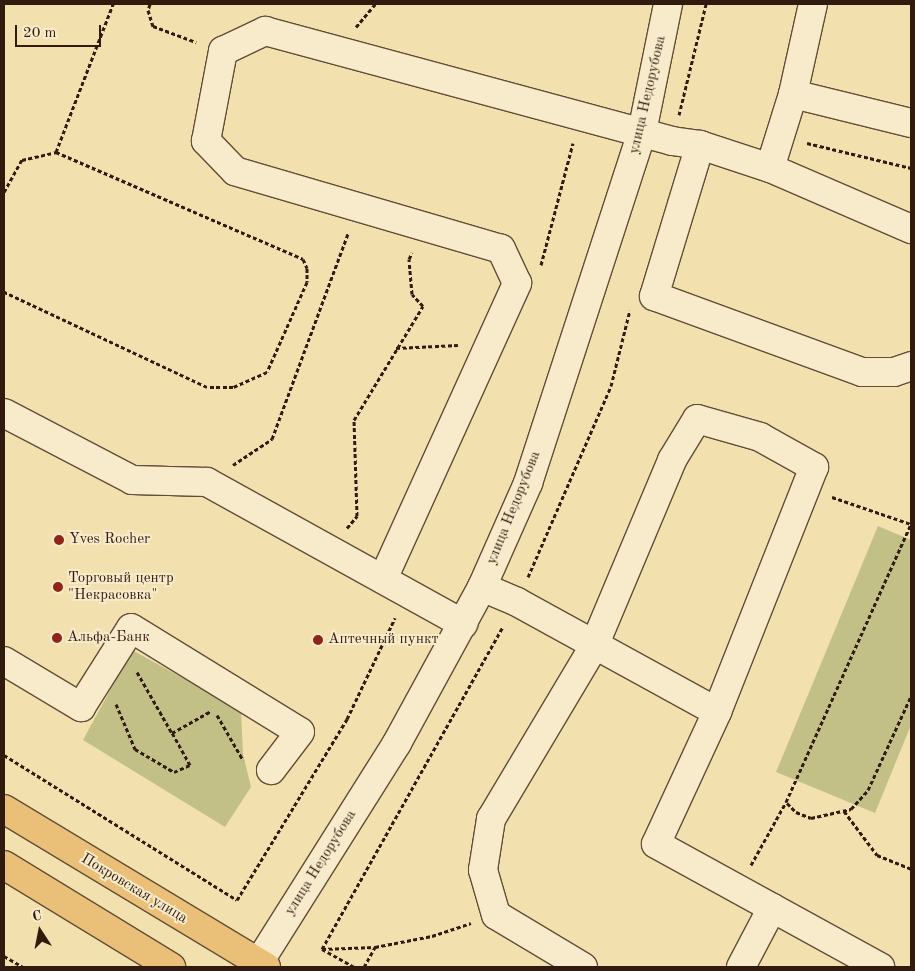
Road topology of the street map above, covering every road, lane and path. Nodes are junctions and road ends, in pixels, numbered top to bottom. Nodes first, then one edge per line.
1 (113, 4) edge
2 (150, 4) edge
3 (668, 4) edge
4 (813, 4) edge
5 (223, 52) junction
6 (793, 94) junction
7 (911, 123) edge
8 (642, 132) junction
9 (777, 136) junction
10 (700, 146) junction
11 (56, 152) junction
12 (770, 168) junction
13 (911, 168) edge
14 (4, 192) edge
15 (358, 207) junction
16 (426, 227) junction
17 (911, 229) edge
18 (4, 292) edge
19 (490, 344) junction
20 (396, 348) junction
21 (911, 366) edge
22 (4, 413) edge
23 (207, 482) junction
24 (805, 488) junction
25 (911, 524) edge
26 (329, 549) junction
27 (383, 579) junction
28 (482, 587) junction
29 (463, 624) junction
30 (142, 635) junction
31 (594, 646) junction
32 (4, 661) edge
33 (240, 694) junction
34 (113, 695) dead end
35 (911, 696) edge
36 (717, 712) junction
37 (172, 733) junction
38 (4, 756) edge
39 (271, 770) dead end
40 (786, 802) junction
41 (4, 810) edge
42 (844, 811) junction
43 (4, 865) edge
44 (911, 869) edge
45 (737, 889) junction
46 (238, 900) dead end
47 (772, 908) junction
48 (496, 915) junction
49 (375, 947) junction
50 (4, 956) edge
51 (260, 966) edge
52 (22, 967) edge
53 (171, 967) edge
54 (354, 967) edge
55 (364, 967) edge
56 (583, 967) edge
57 (742, 967) edge
58 (880, 967) edge

1 - 11 path
2 - 5 path
3 - 8 street, улица Недорубова
4 - 6 street
5 - 8 street
5 - 15 street
6 - 7 street
6 - 9 street
8 - 10 street
8 - 28 street, улица Недорубова
9 - 12 street
9 - 13 path
10 - 12 street
10 - 21 street
11 - 14 path
11 - 18 path
12 - 17 street
15 - 16 street
15 - 23 path
16 - 19 street
16 - 20 path
19 - 20 path
19 - 27 street
20 - 26 path
22 - 23 street
23 - 26 street
24 - 25 path
24 - 31 street
24 - 36 street
25 - 40 path
26 - 27 street
27 - 29 street
28 - 29 street, улица Недорубова
28 - 31 street
29 - 51 street, улица Недорубова
30 - 32 street
30 - 33 street
30 - 37 path
31 - 36 street
31 - 48 street
33 - 37 path
33 - 39 street
34 - 37 path
35 - 42 path
36 - 45 street
38 - 46 path
40 - 42 path
40 - 45 path
41 - 51 main road, Покровская улица
42 - 44 path
43 - 53 main road
45 - 47 street
47 - 57 street
47 - 58 street
48 - 49 path
48 - 56 street
49 - 54 path
49 - 55 path
50 - 52 path

